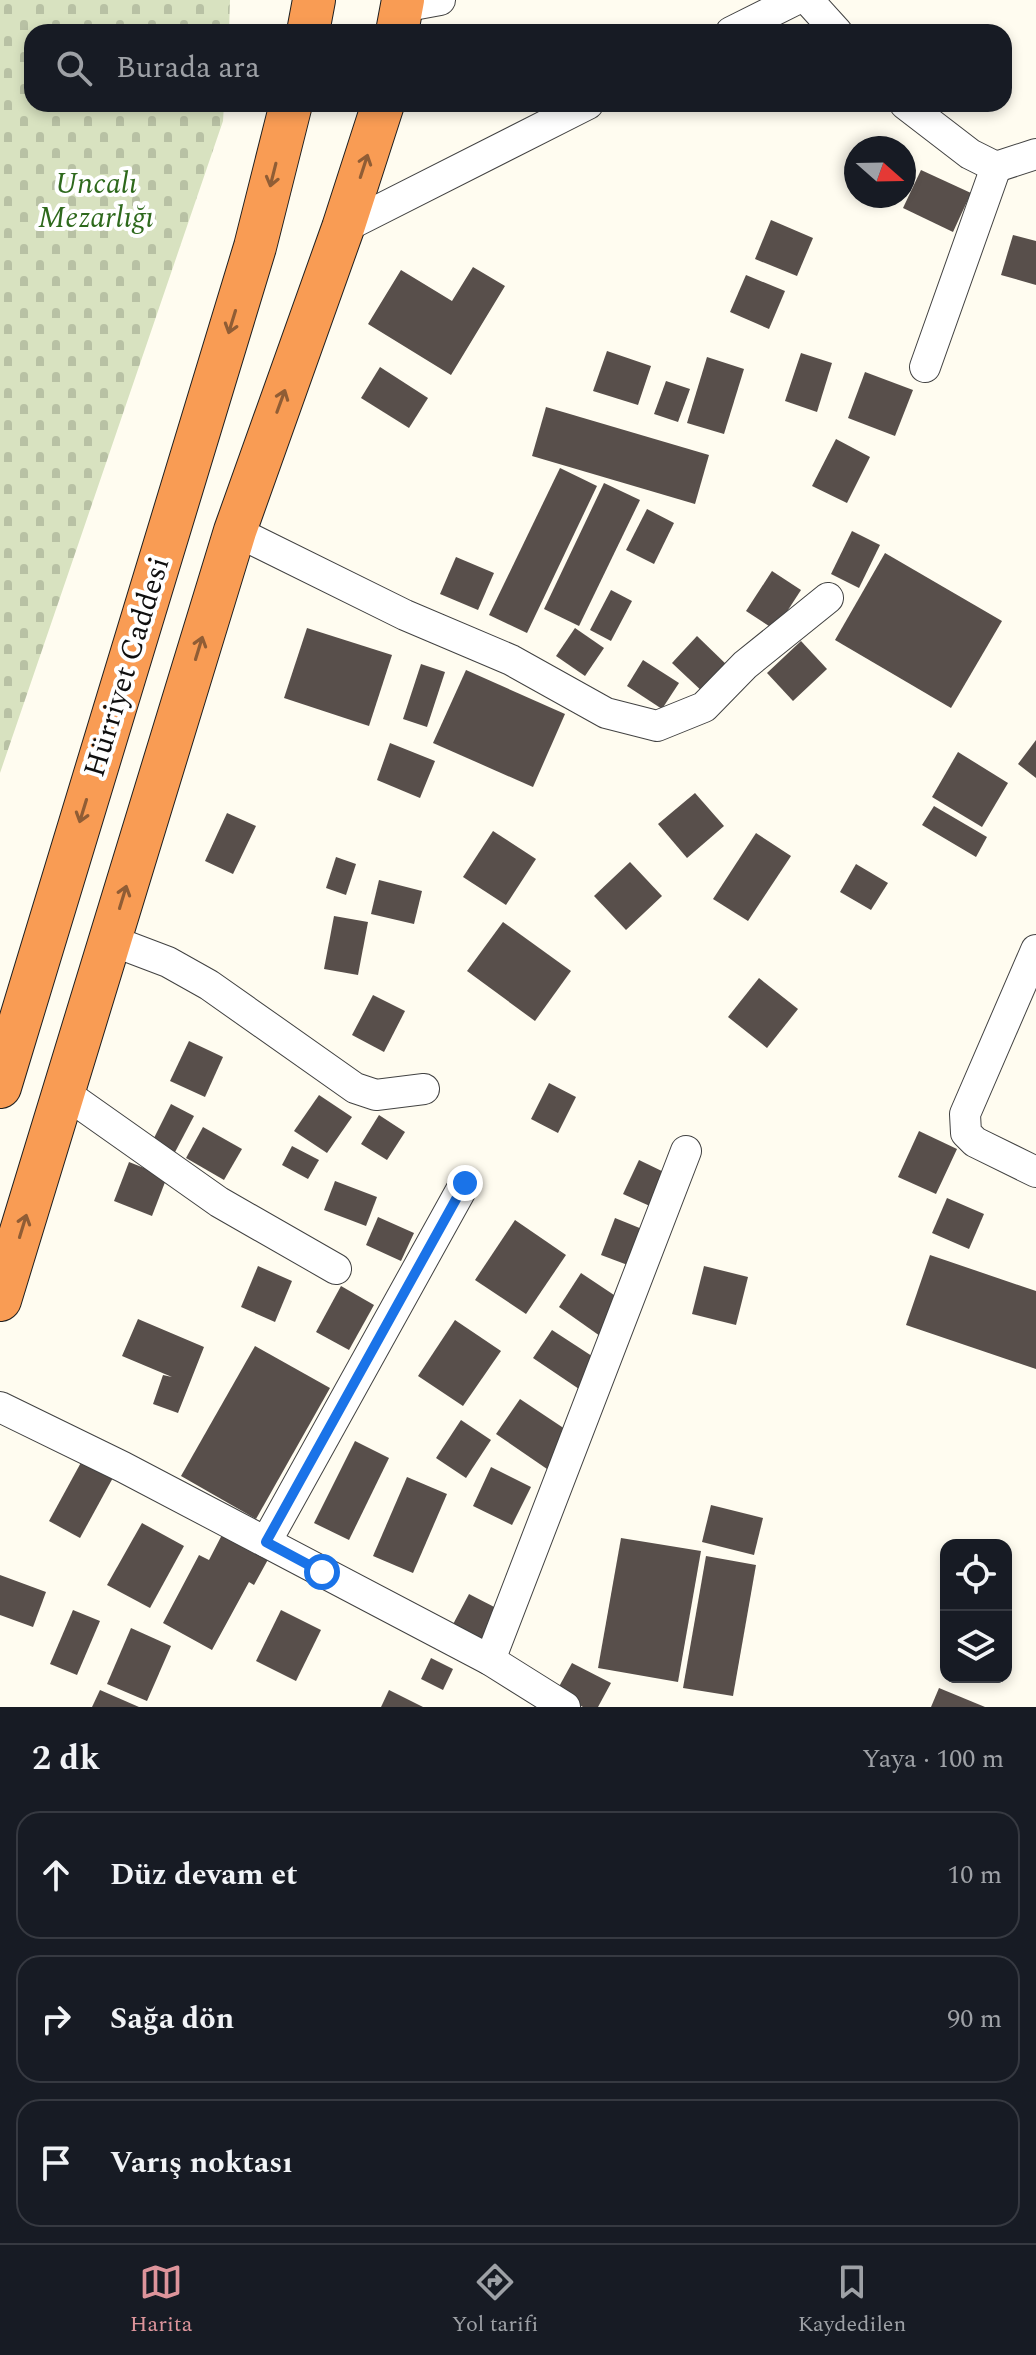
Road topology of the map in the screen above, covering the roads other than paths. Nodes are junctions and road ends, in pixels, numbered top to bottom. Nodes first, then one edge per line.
1 (314, 0) edge
2 (795, 0) edge
3 (808, 0) edge
4 (310, 24) edge
5 (747, 24) edge
6 (830, 24) edge
7 (289, 112) edge
8 (380, 112) edge
9 (572, 112) edge
10 (915, 112) edge
11 (1036, 154) edge
12 (996, 167) junction
13 (343, 228) junction
14 (925, 367) dead end
15 (235, 531) junction
16 (828, 598) dead end
17 (110, 940) junction
18 (1036, 950) edge
19 (0, 1087) edge
20 (424, 1089) dead end
21 (63, 1094) junction
22 (686, 1151) dead end
23 (1036, 1172) edge
24 (465, 1183) dead end
25 (336, 1269) dead end
26 (0, 1300) edge
27 (0, 1407) edge
28 (266, 1542) junction
29 (490, 1660) junction
30 (565, 1707) edge

1 - 4 highway
2 - 5 street
3 - 6 street
7 -> 19 highway, Hürriyet Caddesi
13 -> 8 highway
9 - 13 street
10 - 12 street
11 - 12 street
12 - 14 street
15 -> 13 highway
15 - 16 street
17 -> 15 highway
17 - 20 street
17 - 21 highway
18 - 23 street
21 - 25 street
26 -> 21 highway
22 - 29 street
24 - 28 street
27 - 28 street
28 - 29 street
29 - 30 street

